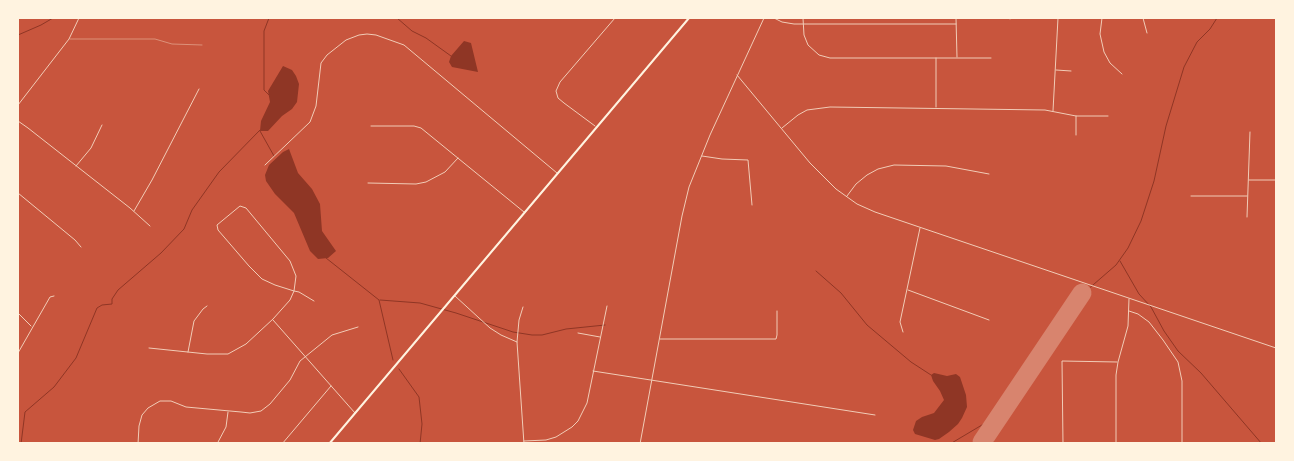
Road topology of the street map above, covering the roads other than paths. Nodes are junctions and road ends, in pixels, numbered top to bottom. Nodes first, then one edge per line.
1 (79, 18) edge
2 (616, 18) edge
3 (689, 18) edge
4 (764, 18) edge
5 (774, 18) edge
6 (804, 18) edge
7 (956, 18) edge
8 (1058, 18) edge
9 (1102, 18) edge
10 (1143, 18) edge
11 (803, 24) junction
12 (956, 24) junction
13 (1148, 33) dead end
14 (68, 39) junction
15 (202, 45) dead end
16 (936, 58) junction
17 (957, 58) junction
18 (991, 58) dead end
19 (1055, 70) junction
20 (1071, 71) dead end
21 (1122, 74) dead end
22 (737, 75) junction
23 (199, 89) dead end
24 (18, 105) edge
25 (936, 108) junction
26 (1053, 111) junction
27 (1076, 116) junction
28 (1108, 116) dead end
29 (18, 122) edge
30 (102, 125) dead end
31 (371, 126) dead end
32 (596, 127) junction
33 (782, 129) junction
34 (1250, 132) dead end
35 (1076, 135) dead end
36 (702, 155) junction
37 (458, 158) junction
38 (265, 165) dead end
39 (76, 166) junction
40 (558, 174) junction
41 (989, 174) dead end
42 (1249, 180) junction
43 (1276, 180) edge
44 (368, 183) dead end
45 (18, 193) edge
46 (847, 196) junction
47 (1191, 196) dead end
48 (1248, 196) junction
49 (752, 205) dead end
50 (134, 211) junction
51 (525, 212) junction
52 (1247, 217) dead end
53 (150, 226) dead end
54 (920, 227) junction
55 (81, 248) dead end
56 (907, 290) junction
57 (294, 291) junction
58 (54, 296) dead end
59 (454, 296) junction
60 (1129, 299) junction
61 (314, 301) dead end
62 (207, 306) dead end
63 (607, 306) dead end
64 (523, 307) dead end
65 (777, 311) dead end
66 (1130, 311) junction
67 (18, 313) edge
68 (273, 319) junction
69 (989, 320) dead end
70 (32, 326) junction
71 (358, 327) dead end
72 (903, 332) dead end
73 (578, 333) dead end
74 (600, 337) junction
75 (660, 339) junction
76 (517, 342) junction
77 (149, 348) dead end
78 (1276, 348) edge
79 (188, 352) junction
80 (18, 353) edge
81 (306, 357) junction
82 (1118, 362) junction
83 (593, 371) junction
84 (652, 381) junction
85 (331, 386) junction
86 (228, 411) junction
87 (355, 413) junction
88 (874, 415) dead end
89 (524, 442) edge
90 (331, 443) edge
91 (138, 444) edge
92 (217, 444) edge
93 (282, 444) edge
94 (640, 444) edge
95 (1063, 444) edge
96 (1116, 444) edge
97 (1182, 444) edge

1 - 14 street
2 - 32 street
3 - 32 highway
4 - 22 street
5 - 11 street
6 - 11 street
7 - 12 street
8 - 19 street
9 - 21 street
10 - 13 street
11 - 12 street
11 - 16 street
12 - 17 street
14 - 15 lane
14 - 24 street
16 - 17 street
16 - 25 street
17 - 18 street
19 - 20 street
19 - 26 street
22 - 33 street
22 - 36 street
23 - 50 street
25 - 26 street
25 - 33 street
26 - 27 street
27 - 28 street
27 - 35 street
29 - 39 street
30 - 39 street
31 - 37 street
32 - 40 highway
33 - 46 street
34 - 42 street
36 - 49 street
36 - 75 street
37 - 44 street
37 - 51 street
38 - 40 street
39 - 50 street
40 - 51 highway
41 - 46 street
42 - 43 street
42 - 48 street
45 - 55 street
46 - 54 street
47 - 48 street
48 - 52 street
50 - 53 street
51 - 59 highway
54 - 56 street
54 - 60 street
56 - 69 street
56 - 72 street
57 - 57 street
57 - 61 street
57 - 68 street
58 - 70 street
59 - 76 street
59 - 87 highway
60 - 66 street
60 - 78 street
62 - 79 street
63 - 74 street
64 - 76 street
65 - 75 street
66 - 82 street
66 - 97 street
67 - 70 street
68 - 79 street
68 - 81 street
70 - 80 street
71 - 81 street
73 - 74 street
74 - 83 street
75 - 84 street
76 - 89 street
77 - 79 street
81 - 85 street
81 - 86 street
82 - 95 street
82 - 96 street
83 - 84 street
83 - 89 street
84 - 88 street
84 - 94 street
85 - 87 street
85 - 93 street
86 - 91 street
86 - 92 street
87 - 90 highway

